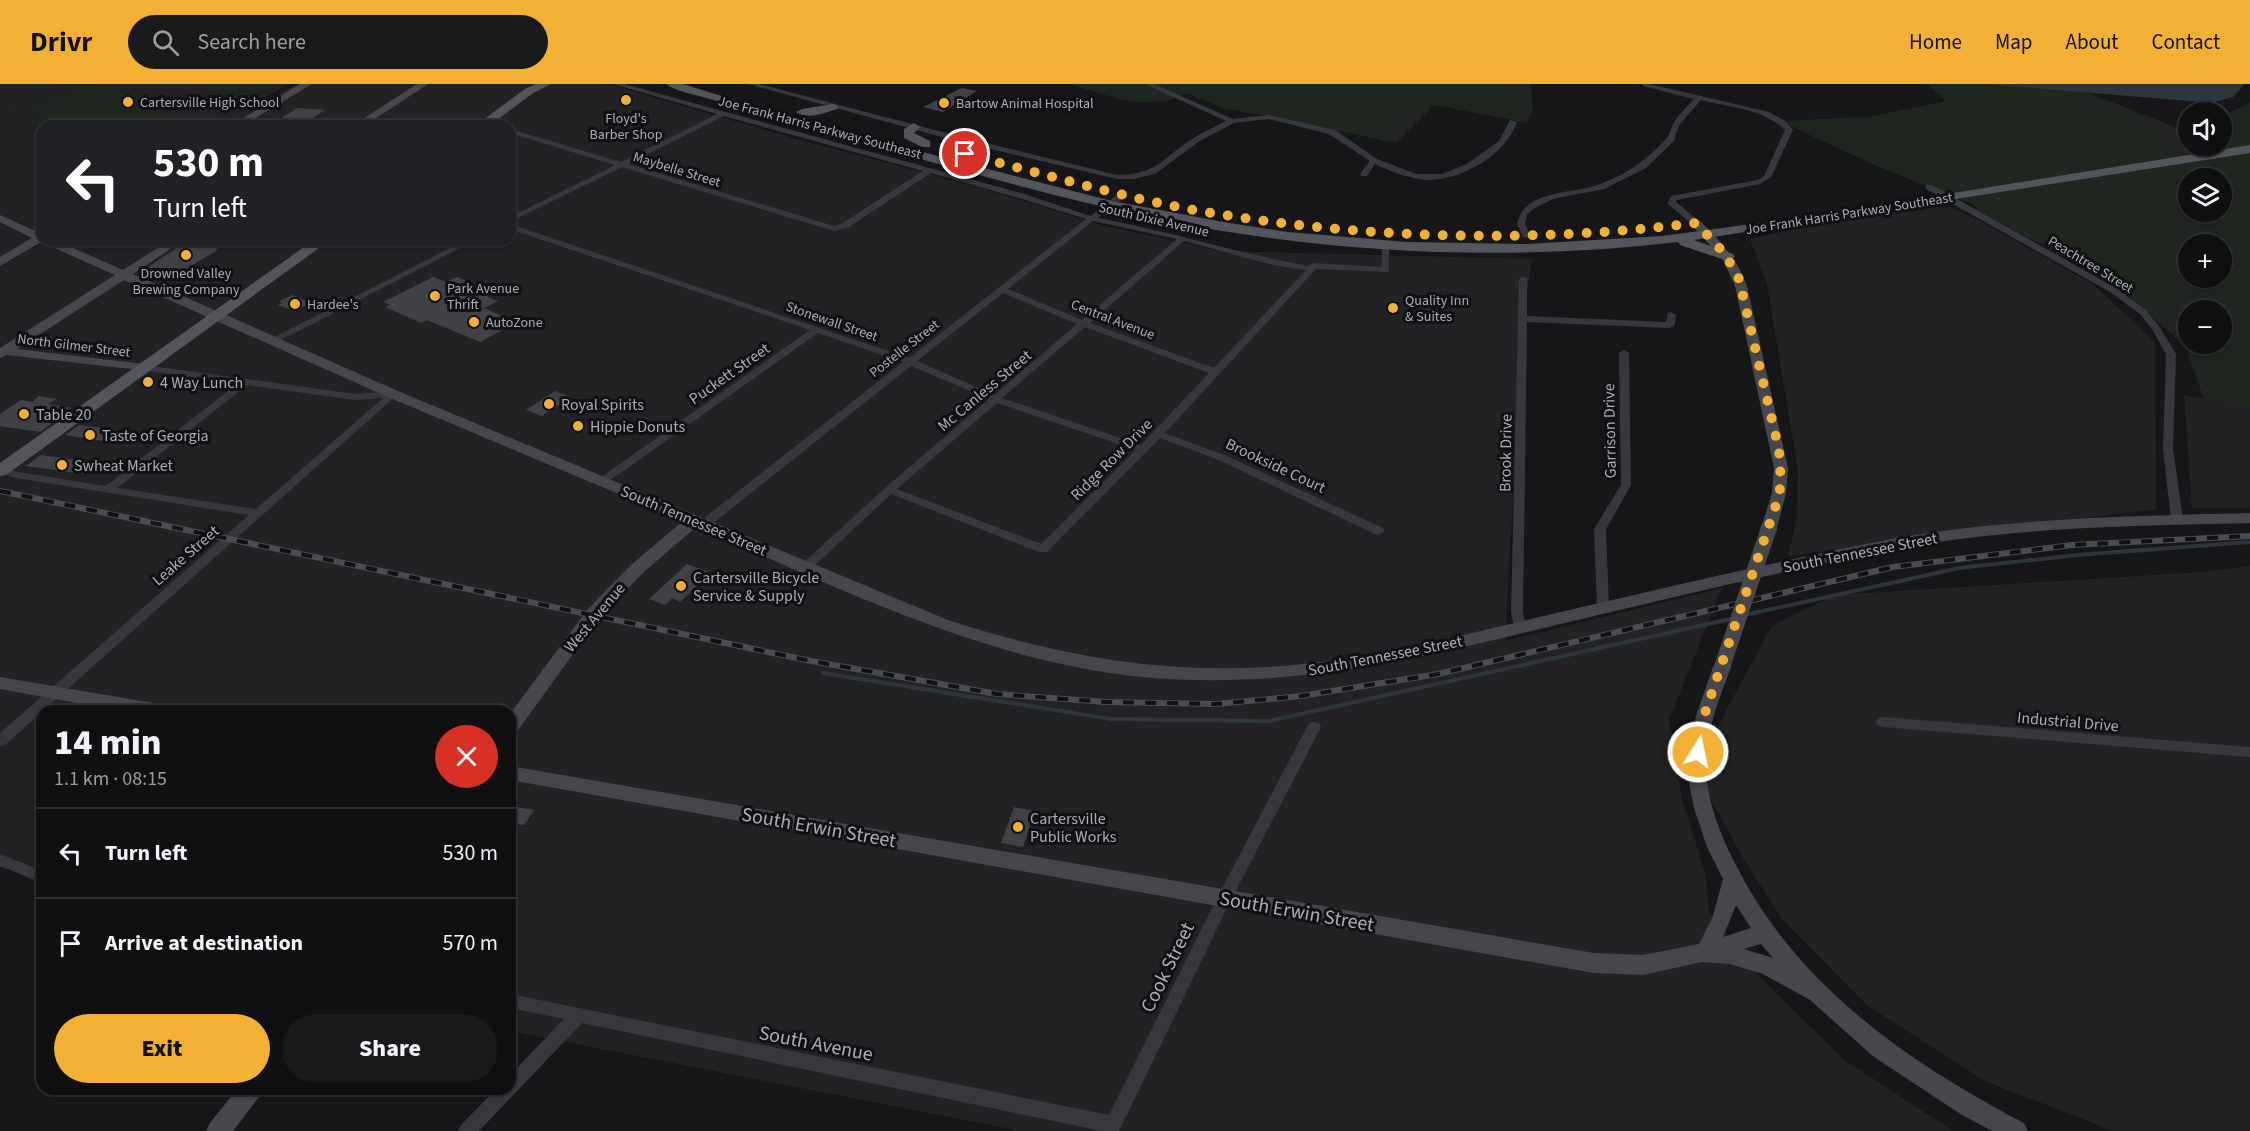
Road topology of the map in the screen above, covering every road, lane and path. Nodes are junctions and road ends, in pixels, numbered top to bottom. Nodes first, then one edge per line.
1 (307, 84) edge
2 (423, 84) edge
3 (545, 84) edge
4 (616, 84) edge
5 (672, 84) edge
6 (688, 84) edge
7 (711, 84) edge
8 (751, 84) edge
9 (782, 84) edge
10 (1148, 84) edge
11 (1645, 85) edge
12 (532, 88) edge
13 (770, 90) junction
14 (1698, 99) junction
15 (832, 106) junction
16 (802, 112) junction
17 (721, 115) junction
18 (816, 116) junction
19 (246, 120) edge
20 (366, 120) edge
21 (493, 120) edge
22 (1232, 121) junction
23 (1513, 122) dead end
24 (789, 127) junction
25 (914, 127) junction
26 (516, 133) edge
27 (2250, 136) edge
28 (2232, 139) edge
29 (870, 142) junction
30 (2250, 142) edge
31 (926, 144) junction
32 (2250, 149) edge
33 (903, 151) junction
34 (2144, 153) dead end
35 (877, 157) junction
36 (1374, 160) junction
37 (620, 166) junction
38 (2140, 167) junction
39 (929, 171) junction
40 (1364, 174) dead end
41 (1952, 184) dead end
42 (1903, 191) dead end
43 (1938, 192) junction
44 (1858, 198) dead end
45 (1117, 199) junction
46 (1925, 201) junction
47 (1964, 207) junction
48 (516, 217) edge
49 (0, 219) edge
50 (1093, 219) junction
51 (1805, 220) junction
52 (516, 228) edge
53 (1752, 228) junction
54 (1702, 229) junction
55 (36, 235) edge
56 (1527, 236) junction
57 (1183, 238) junction
58 (1661, 240) junction
59 (36, 242) edge
60 (1367, 244) junction
61 (1386, 245) junction
62 (60, 246) edge
63 (169, 246) edge
64 (315, 246) edge
65 (460, 246) edge
66 (1727, 255) junction
67 (0, 262) edge
68 (1312, 269) junction
69 (123, 275) junction
70 (1523, 279) dead end
71 (1001, 289) junction
72 (1671, 315) dead end
73 (217, 316) junction
74 (1523, 319) junction
75 (1086, 324) junction
76 (816, 330) junction
77 (272, 341) junction
78 (1, 352) edge
79 (1624, 353) dead end
80 (908, 362) junction
81 (144, 368) junction
82 (1215, 372) junction
83 (245, 382) junction
84 (393, 394) junction
85 (996, 399) junction
86 (1158, 434) junction
87 (1143, 449) junction
88 (1, 470) edge
89 (601, 482) junction
90 (110, 488) junction
91 (889, 490) junction
92 (258, 513) junction
93 (2250, 518) edge
94 (2177, 520) junction
95 (698, 523) junction
96 (1379, 531) dead end
97 (806, 567) junction
98 (1603, 608) junction
99 (1520, 628) junction
100 (0, 683) edge
101 (55, 692) junction
102 (40, 705) edge
103 (126, 705) edge
104 (36, 709) edge
105 (516, 720) edge
106 (1883, 722) dead end
107 (1314, 727) dead end
108 (0, 741) edge
109 (2250, 752) edge
110 (516, 774) edge
111 (0, 860) edge
112 (36, 875) edge
113 (1732, 881) junction
114 (1224, 899) junction
115 (1766, 933) junction
116 (1704, 952) junction
117 (1820, 994) junction
118 (516, 1002) edge
119 (578, 1016) junction
120 (516, 1081) edge
121 (246, 1095) edge
122 (502, 1095) edge
123 (1112, 1127) edge
124 (218, 1131) edge
125 (467, 1131) edge
126 (2016, 1131) edge

1 - 19 street
2 - 20 street
3 - 12 main road
4 - 17 street, South Dixie Avenue
5 - 24 main road, Joe Frank Harris Parkway Southeast
6 - 18 main road
7 - 16 main road, Joe Frank Harris Parkway Southeast
8 - 13 street
9 - 13 street
10 - 22 street
11 - 14 street
12 - 21 main road
13 - 15 street
14 - 54 street
14 - 56 street
15 - 16 main road
15 - 25 street
16 - 18 main road, Joe Frank Harris Parkway Southeast
17 - 24 street, South Dixie Avenue
17 - 37 street
18 - 31 main road, Joe Frank Harris Parkway Southeast
22 - 25 street
22 - 36 street
23 - 36 street
24 - 29 main road, Joe Frank Harris Parkway Southeast
24 - 35 street, South Dixie Avenue
25 - 31 main road
26 - 37 street, Maybelle Street
27 - 28 main road
29 - 33 main road, Joe Frank Harris Parkway Southeast
29 - 45 main road
30 - 38 main road
31 - 45 main road, Joe Frank Harris Parkway Southeast
32 - 38 main road, Joe Frank Harris Parkway Southeast
33 - 35 main road
33 - 45 main road, Joe Frank Harris Parkway Southeast
34 - 43 main road
35 - 39 street, South Dixie Avenue
36 - 40 street
37 - 39 street, Maybelle Street
37 - 48 street
38 - 43 main road, Joe Frank Harris Parkway Southeast
39 - 50 street, South Dixie Avenue
41 - 43 main road, Joe Frank Harris Parkway Southeast
42 - 43 main road, Joe Frank Harris Parkway Southeast
43 - 46 main road, Joe Frank Harris Parkway Southeast
43 - 47 street, Peachtree Street
43 - 51 main road
44 - 54 main road, Joe Frank Harris Parkway Southeast
45 - 50 street, Postelle Street
45 - 56 main road, Joe Frank Harris Parkway Southeast
45 - 60 main road, Joe Frank Harris Parkway Southeast
46 - 47 main road
46 - 51 main road, Joe Frank Harris Parkway Southeast
47 - 94 street, Peachtree Street
49 - 55 street, South Tennessee Street
50 - 57 street, South Dixie Avenue
50 - 71 street, Postelle Street
51 - 53 main road, Joe Frank Harris Parkway Southeast
52 - 76 street, Stonewall Street
53 - 54 main road, Joe Frank Harris Parkway Southeast
53 - 66 main road
54 - 56 main road, Joe Frank Harris Parkway Southeast
54 - 58 main road, Joe Frank Harris Parkway Southeast
54 - 60 main road
54 - 66 street
57 - 68 street, South Dixie Avenue
57 - 75 street, Mc Canless Street
58 - 61 main road, Joe Frank Harris Parkway Southeast
58 - 66 main road
59 - 67 street
60 - 61 main road, Joe Frank Harris Parkway Southeast
61 - 68 street, South Dixie Avenue
62 - 69 street, South Tennessee Street
63 - 69 street
64 - 73 main road
65 - 77 street
66 - 113 street, bridge
68 - 82 street, Ridge Row Drive
69 - 73 street, South Tennessee Street
69 - 78 street
70 - 74 street, Brook Drive
71 - 75 street, Central Avenue
71 - 80 street, Postelle Street
72 - 74 street
73 - 77 street, South Tennessee Street
73 - 81 main road
74 - 99 street, Brook Drive
75 - 82 street, Central Avenue
75 - 85 street, Mc Canless Street
76 - 80 street, Stonewall Street
76 - 89 street, Puckett Street
77 - 84 street, South Tennessee Street
78 - 81 street, North Gilmer Street
79 - 98 street, Garrison Drive
80 - 85 street, Stonewall Street
80 - 95 street, Postelle Street
81 - 83 street
81 - 88 main road
82 - 86 street, Ridge Row Drive
83 - 84 street
83 - 90 street
84 - 89 street, South Tennessee Street
84 - 92 street, Leake Street
85 - 87 street, Stonewall Street
85 - 91 street, Mc Canless Street
86 - 87 street, Ridge Row Drive
86 - 96 street, Brookside Court
87 - 91 street, Ridge Row Drive
88 - 90 street
89 - 95 street, South Tennessee Street
90 - 92 street
91 - 97 street, Mc Canless Street
92 - 101 street, Leake Street
93 - 94 street, South Tennessee Street
94 - 98 street, South Tennessee Street
95 - 97 street, South Tennessee Street
95 - 105 street, West Avenue
97 - 99 street, South Tennessee Street
98 - 99 street, South Tennessee Street
100 - 101 street
101 - 102 street, Leake Street
101 - 103 street
104 - 108 street, Leake Street
106 - 109 street, Industrial Drive
107 - 114 street, Cook Street
110 - 114 street, South Erwin Street
111 - 112 street
113 - 115 street
113 - 116 street
114 - 116 street, South Erwin Street
114 - 123 street, Cook Street
115 - 116 street, South Erwin Street
115 - 117 street
116 - 117 street
117 - 126 street
118 - 119 street, South Avenue
119 - 120 street
119 - 123 street, South Avenue
121 - 124 street
122 - 125 street

